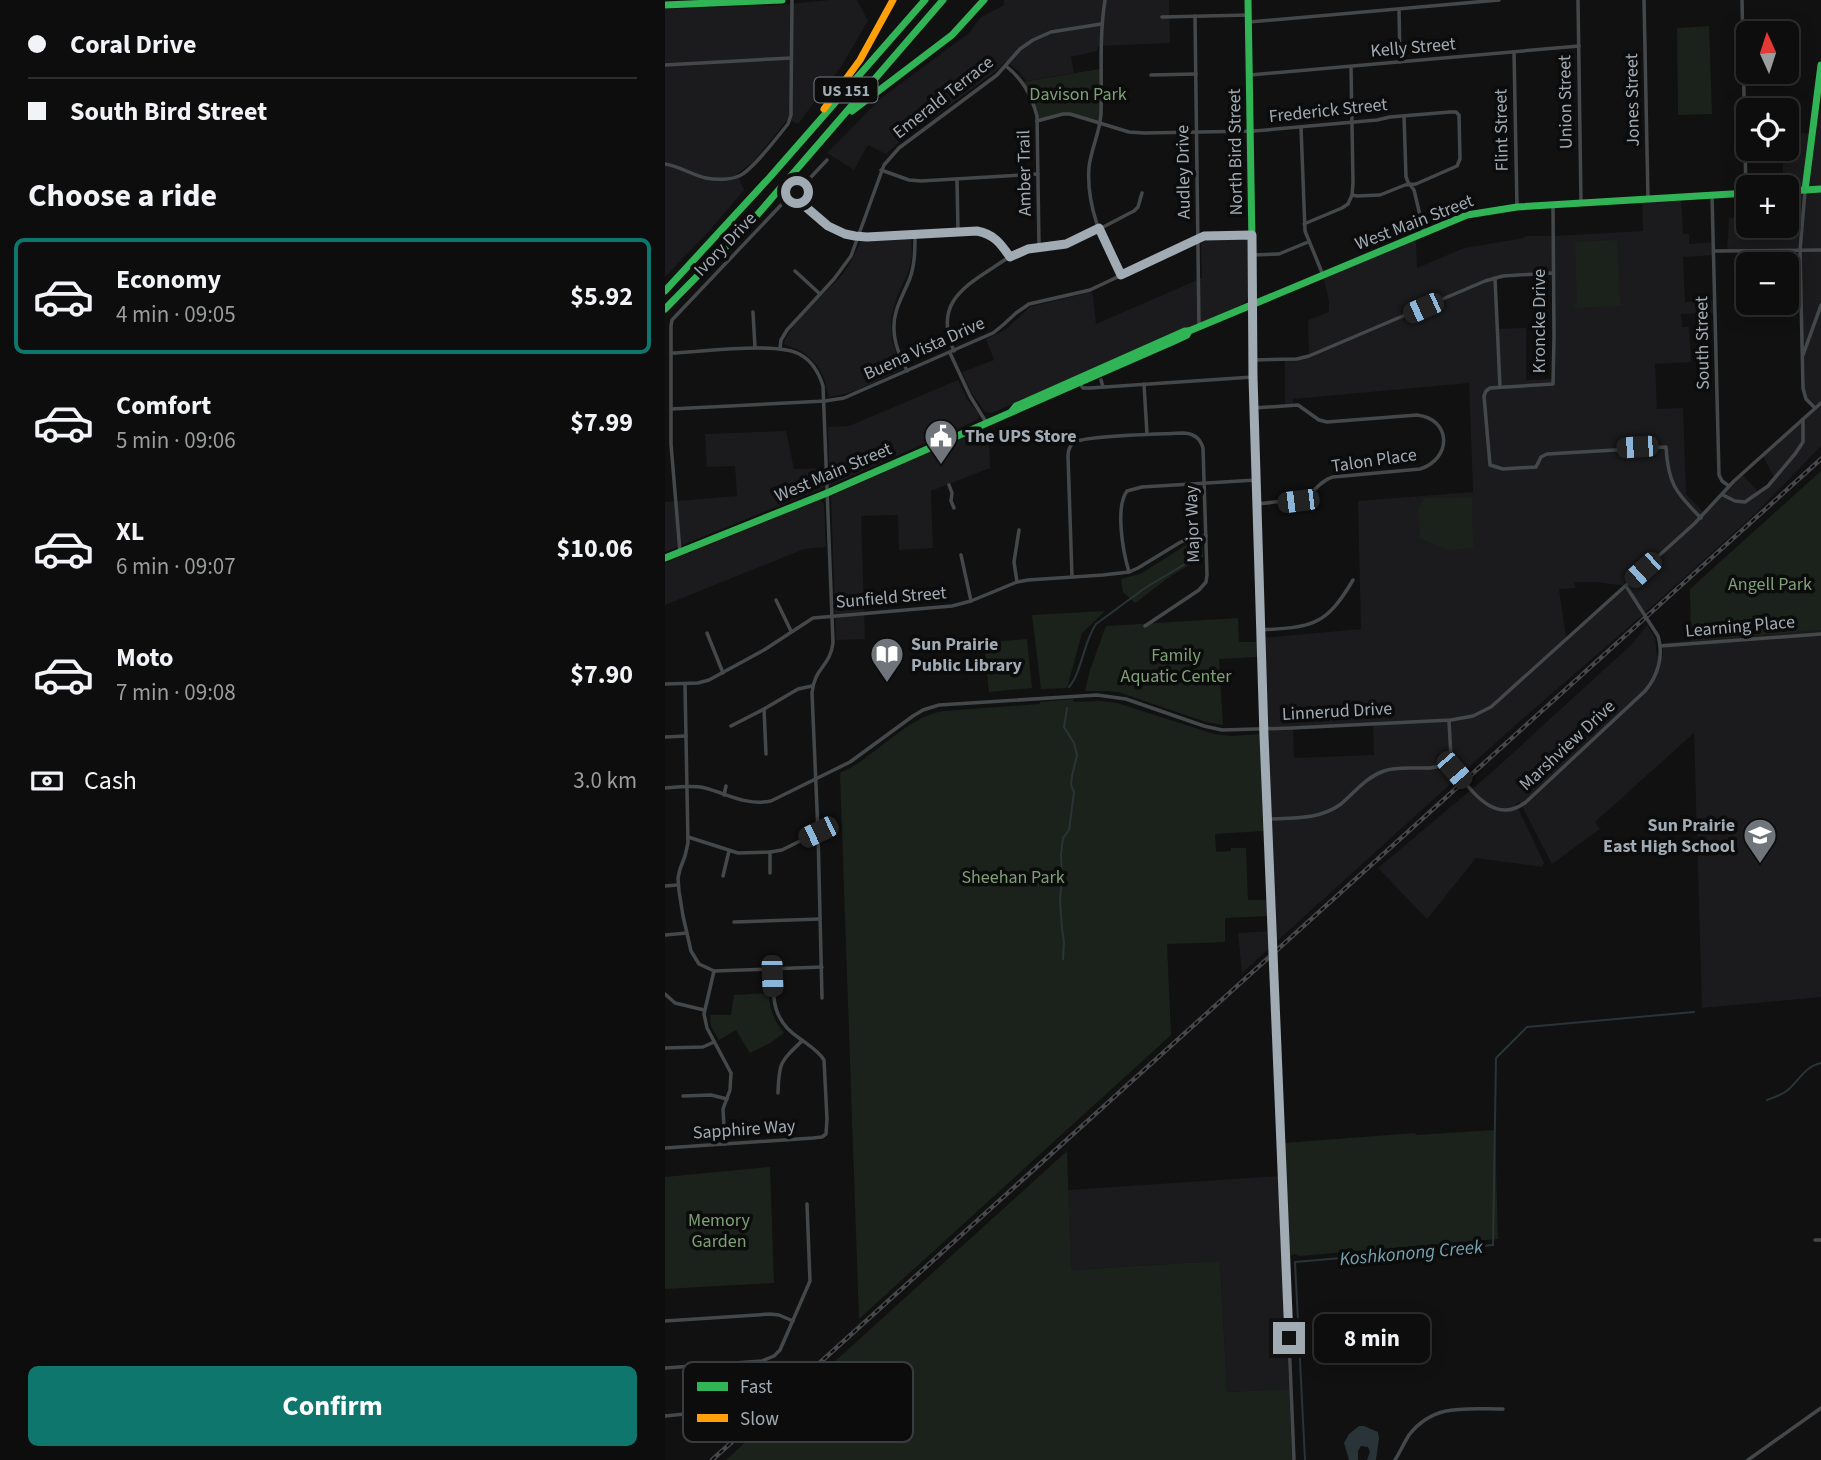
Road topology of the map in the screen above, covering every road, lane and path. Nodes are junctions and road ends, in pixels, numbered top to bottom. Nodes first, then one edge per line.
1 (782, 0) edge
2 (792, 0) edge
3 (885, 0) edge
4 (893, 0) edge
5 (979, 0) edge
6 (985, 0) edge
7 (1105, 0) edge
8 (1248, 0) edge
9 (1499, 0) edge
10 (1578, 0) edge
11 (1644, 0) edge
12 (1742, 0) edge
13 (724, 1) edge
14 (924, 1) edge
15 (941, 3) edge
16 (665, 5) edge
17 (1399, 9) junction
18 (887, 11) junction
19 (970, 16) junction
20 (1195, 16) junction
21 (1162, 17) dead end
22 (1249, 19) junction
23 (1101, 24) junction
24 (1579, 47) junction
25 (1514, 52) junction
26 (791, 58) junction
27 (1400, 62) junction
28 (665, 65) edge
29 (1821, 65) edge
30 (1006, 66) junction
31 (1351, 66) junction
32 (1196, 74) junction
33 (1151, 75) dead end
34 (1249, 75) junction
35 (1404, 116) junction
36 (1037, 121) junction
37 (1100, 122) junction
38 (1352, 123) junction
39 (1301, 127) junction
40 (1250, 131) junction
41 (1197, 132) junction
42 (815, 149) junction
43 (827, 160) dead end
44 (665, 164) edge
45 (881, 170) junction
46 (1038, 174) junction
47 (1747, 175) edge
48 (770, 177) junction
49 (957, 179) junction
50 (1410, 184) junction
51 (1821, 189) edge
52 (1799, 190) edge
53 (1805, 190) junction
54 (1142, 193) dead end
55 (1736, 194) edge
56 (1352, 195) junction
57 (1713, 195) junction
58 (793, 196) junction
59 (1648, 199) junction
60 (1581, 203) junction
61 (1553, 205) junction
62 (1517, 207) junction
63 (1304, 224) junction
64 (1099, 228) junction
65 (958, 232) junction
66 (1424, 233) junction
67 (915, 234) junction
68 (1252, 235) junction
69 (859, 237) junction
70 (1198, 239) junction
71 (1308, 242) junction
72 (1039, 247) junction
73 (1800, 250) junction
74 (1821, 250) edge
75 (1714, 251) junction
76 (1252, 254) junction
77 (1010, 257) junction
78 (795, 271) dead end
79 (1553, 273) junction
80 (1121, 275) junction
81 (1322, 275) junction
82 (1495, 278) junction
83 (665, 291) edge
84 (820, 294) junction
85 (1253, 304) junction
86 (1821, 304) edge
87 (665, 309) edge
88 (753, 312) dead end
89 (1199, 328) junction
90 (1189, 331) junction
91 (780, 348) junction
92 (755, 349) junction
93 (952, 351) junction
94 (671, 353) junction
95 (1803, 357) junction
96 (1253, 360) junction
97 (908, 371) junction
98 (1253, 377) junction
99 (1101, 380) dead end
100 (1079, 383) junction
101 (1145, 384) junction
102 (1103, 387) junction
103 (1500, 387) junction
104 (825, 401) junction
105 (1821, 403) edge
106 (1254, 408) junction
107 (1815, 408) junction
108 (671, 410) junction
109 (1011, 411) junction
110 (1803, 419) junction
111 (986, 422) junction
112 (1147, 435) junction
113 (1257, 481) junction
114 (1204, 484) junction
115 (949, 485) dead end
116 (1729, 486) junction
117 (827, 492) junction
118 (1722, 495) junction
119 (1257, 504) junction
120 (954, 508) dead end
121 (1701, 518) junction
122 (1019, 530) dead end
123 (1206, 536) junction
124 (680, 552) junction
125 (961, 555) dead end
126 (665, 558) edge
127 (1129, 572) junction
128 (1072, 577) junction
129 (1353, 580) dead end
130 (1017, 583) junction
131 (1626, 586) junction
132 (776, 600) dead end
133 (971, 601) junction
134 (832, 615) junction
135 (1145, 626) dead end
136 (1262, 630) junction
137 (791, 631) junction
138 (707, 633) dead end
139 (1821, 634) edge
140 (1660, 646) junction
141 (723, 673) junction
142 (665, 684) edge
143 (685, 684) junction
144 (812, 687) junction
145 (764, 709) junction
146 (1449, 720) junction
147 (731, 726) dead end
148 (1264, 728) junction
149 (686, 736) junction
150 (665, 737) edge
151 (767, 754) dead end
152 (1448, 763) junction
153 (815, 780) junction
154 (726, 786) dead end
155 (686, 787) junction
156 (665, 788) edge
157 (724, 795) junction
158 (1268, 819) junction
159 (818, 832) junction
160 (688, 837) junction
161 (729, 851) junction
162 (770, 852) junction
163 (770, 873) dead end
164 (723, 876) dead end
165 (665, 886) edge
166 (678, 886) junction
167 (820, 919) junction
168 (734, 922) dead end
169 (687, 933) junction
170 (665, 935) edge
171 (822, 967) junction
172 (772, 969) junction
173 (714, 971) junction
174 (665, 994) edge
175 (822, 998) dead end
176 (704, 1010) junction
177 (802, 1041) junction
178 (714, 1042) junction
179 (665, 1048) edge
180 (778, 1093) dead end
181 (683, 1096) dead end
182 (727, 1099) junction
183 (725, 1144) junction
184 (665, 1148) edge
185 (807, 1204) dead end
186 (665, 1321) edge
187 (793, 1321) junction
188 (757, 1362) edge
189 (683, 1367) edge
190 (665, 1368) edge
191 (1821, 1408) edge
192 (1503, 1409) dead end
193 (683, 1414) edge
194 (665, 1416) edge
195 (1294, 1460) edge
196 (1395, 1460) edge
197 (1748, 1460) edge

1 - 13 main road
2 - 26 street
3 - 18 main road
4 - 18 main road
5 - 19 main road
6 - 19 main road
7 - 23 street
8 - 22 main road, North Bird Street
9 - 17 street
10 - 24 street, Union Street
11 - 59 street, Jones Street
12 - 47 street
13 - 16 main road
14 - 48 main road, US 151
15 - 42 main road, US 151
17 - 22 street
17 - 27 street
18 - 48 main road
19 - 42 main road
20 - 21 street
20 - 22 street
20 - 32 street, Audley Drive
22 - 34 main road, North Bird Street
23 - 30 street, Emerald Terrace
23 - 37 street
24 - 25 street, Kelly Street
24 - 60 street, Union Street
25 - 27 street, Kelly Street
25 - 62 street, Flint Street
26 - 28 street
26 - 44 street
27 - 31 street, Kelly Street
29 - 53 main road
30 - 36 street, Amber Trail
30 - 45 street, Emerald Terrace
31 - 34 street, Kelly Street
31 - 38 street
32 - 33 street
32 - 41 street, Audley Drive
34 - 40 main road, North Bird Street
35 - 38 street, Frederick Street
35 - 50 street
35 - 50 street, Frederick Street
36 - 37 street, Frederick Street
36 - 46 street, Amber Trail
37 - 41 street, Frederick Street
37 - 64 street
38 - 39 street, Frederick Street
38 - 56 street
39 - 40 street, Frederick Street
39 - 63 street
40 - 41 street, Frederick Street
40 - 68 main road, North Bird Street
41 - 70 street, Audley Drive
42 - 87 main road, US 151
43 - 58 street, Ivory Drive
45 - 49 street
45 - 69 street, Emerald Terrace
46 - 49 street
46 - 72 street, Amber Trail
48 - 83 main road, US 151
49 - 65 street
50 - 56 street
50 - 66 street
51 - 53 main road
52 - 53 main road
53 - 73 street
54 - 64 street
55 - 57 main road, West Main Street
56 - 63 street
57 - 59 main road, West Main Street
57 - 75 street, South Street
58 - 69 street
58 - 94 street, Ivory Drive
59 - 60 main road, West Main Street
60 - 61 main road, West Main Street
61 - 62 main road, West Main Street
61 - 79 street, Kroncke Drive
62 - 66 main road, West Main Street
63 - 71 street
64 - 72 street
64 - 80 street
65 - 67 street
65 - 77 street
66 - 81 main road, West Main Street
67 - 69 street
67 - 97 street
68 - 70 street, Buena Vista Drive
68 - 76 main road, North Bird Street
69 - 84 street, Emerald Terrace
70 - 80 street, Buena Vista Drive
70 - 89 street, Audley Drive
71 - 76 street
71 - 81 street
72 - 77 street
73 - 74 street
73 - 75 street
73 - 95 street
75 - 116 street, South Street
76 - 85 main road, North Bird Street
77 - 93 street
78 - 84 street
79 - 82 street
79 - 103 street, Kroncke Drive
80 - 93 street, Buena Vista Drive
81 - 85 main road, West Main Street
82 - 96 street
82 - 103 street
84 - 91 street, Emerald Terrace
85 - 89 main road, West Main Street
85 - 96 street
86 - 95 street
88 - 92 street
89 - 90 main road, West Main Street
90 - 100 main road, West Main Street
90 - 109 main road, West Main Street
91 - 92 street
91 - 104 street
92 - 94 street
93 - 97 street, Buena Vista Drive
93 - 111 street
94 - 108 street
95 - 107 street
96 - 98 street
97 - 104 street, Buena Vista Drive
98 - 101 street
98 - 106 street
99 - 102 street
100 - 102 street
100 - 109 main road, West Main Street
101 - 102 street
101 - 112 street
103 - 121 street
104 - 108 street, Buena Vista Drive
104 - 117 street
105 - 107 street, Linnerud Drive
106 - 113 street
106 - 119 street, Talon Place
107 - 110 street, Linnerud Drive
108 - 124 street
109 - 111 main road, West Main Street
110 - 116 street, Linnerud Drive
110 - 118 street
111 - 117 main road, West Main Street
112 - 114 street, Major Way
112 - 128 street
113 - 114 street
113 - 119 street
114 - 123 street, Major Way
114 - 127 street
115 - 120 street
116 - 118 street, Linnerud Drive
117 - 124 main road, West Main Street
117 - 134 street
118 - 121 street, Linnerud Drive
119 - 136 street
121 - 131 street, Linnerud Drive
122 - 130 street
123 - 127 street, Sunfield Street
123 - 135 street, Major Way
124 - 126 main road, West Main Street
125 - 133 street
127 - 128 street, Sunfield Street
128 - 130 street, Sunfield Street
129 - 136 street
130 - 133 street, Sunfield Street
131 - 140 street
131 - 146 street, Linnerud Drive
132 - 137 street
133 - 134 street, Sunfield Street
134 - 137 street, Sunfield Street
134 - 144 street
136 - 148 street
137 - 141 street, Sunfield Street
138 - 141 street
139 - 140 street, Learning Place
140 - 152 street, Marshview Drive
141 - 143 street, Sunfield Street
142 - 143 street, Sunfield Street
143 - 149 street
144 - 145 street
144 - 153 street
145 - 147 street
145 - 151 street
146 - 148 street, Linnerud Drive
146 - 152 street
148 - 153 street, Linnerud Drive
148 - 158 street
149 - 150 street
149 - 155 street
152 - 158 street
153 - 157 street, Linnerud Drive
153 - 159 street
154 - 157 street
155 - 156 street, Linnerud Drive
155 - 157 street, Linnerud Drive
155 - 160 street
158 - 195 street
159 - 162 street
159 - 167 street
160 - 161 street
160 - 166 street
161 - 162 street
161 - 164 street
162 - 163 street
165 - 166 street
166 - 169 street
167 - 168 street
167 - 171 street
169 - 170 street
169 - 173 street
171 - 172 street
171 - 175 street
172 - 173 street
172 - 177 street
173 - 176 street
174 - 176 street
176 - 178 street
177 - 180 street
177 - 183 street, Sapphire Way
178 - 179 street
178 - 182 street
181 - 182 street
182 - 183 street
183 - 184 street, Sapphire Way
185 - 187 street
186 - 187 street
187 - 188 street
189 - 190 street
191 - 197 street
192 - 196 street
193 - 194 street

